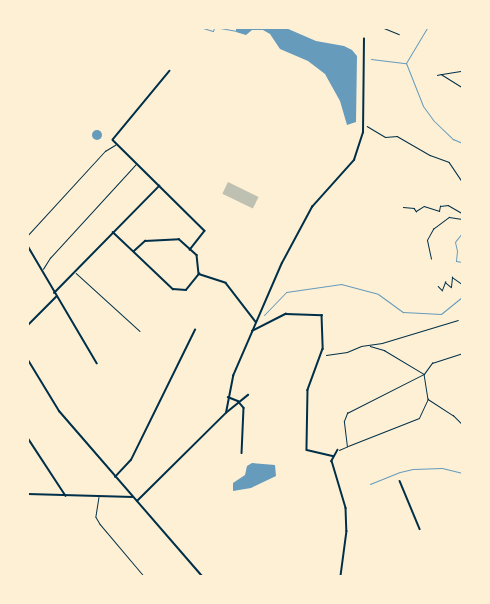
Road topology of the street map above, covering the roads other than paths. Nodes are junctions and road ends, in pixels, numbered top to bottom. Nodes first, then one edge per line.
1 (364, 39) dead end
2 (170, 71) dead end
3 (116, 144) junction
4 (136, 164) junction
5 (159, 185) junction
6 (113, 232) junction
7 (28, 235) edge
8 (28, 246) edge
9 (190, 250) junction
10 (134, 251) junction
11 (42, 270) junction
12 (76, 273) junction
13 (199, 274) junction
14 (54, 293) junction
15 (56, 296) junction
16 (458, 320) dead end
17 (256, 322) junction
18 (28, 325) edge
19 (195, 330) dead end
20 (140, 331) dead end
21 (250, 332) junction
22 (368, 346) junction
23 (462, 353) edge
24 (326, 355) dead end
25 (28, 360) edge
26 (97, 363) dead end
27 (424, 374) junction
28 (248, 395) dead end
29 (228, 397) junction
30 (428, 399) junction
31 (239, 402) junction
32 (226, 413) junction
33 (462, 424) edge
34 (28, 438) edge
35 (347, 447) junction
36 (338, 450) joint
37 (242, 453) dead end
38 (333, 456) junction
39 (115, 477) junction
40 (400, 481) dead end
41 (28, 494) edge
42 (66, 496) junction
43 (99, 497) junction
44 (133, 497) junction
45 (137, 501) junction
46 (420, 529) dead end
47 (144, 576) edge
48 (202, 576) edge
49 (341, 576) edge

1 - 17 street
2 - 3 street
3 - 4 street
3 - 7 lane
4 - 5 street
4 - 11 lane
5 - 6 street
5 - 9 street
6 - 10 street
6 - 12 street
8 - 11 street
9 - 10 street
9 - 13 street
10 - 13 street
11 - 14 street
12 - 14 street
12 - 20 lane
13 - 17 street
14 - 15 street
15 - 18 street
15 - 26 street
16 - 22 lane
17 - 21 street
19 - 39 street
21 - 29 street
21 - 38 street
22 - 24 lane
22 - 27 lane
23 - 27 lane
25 - 39 main road
27 - 30 lane
27 - 35 lane
28 - 31 street
29 - 31 street
29 - 32 street
30 - 33 lane
30 - 35 lane
31 - 32 street
31 - 37 street
32 - 45 street
34 - 42 street
35 - 36 lane
36 - 38 street
38 - 49 street
39 - 44 main road
40 - 46 street
41 - 42 street
42 - 43 street
43 - 44 street
43 - 47 lane
44 - 45 main road
45 - 48 main road

